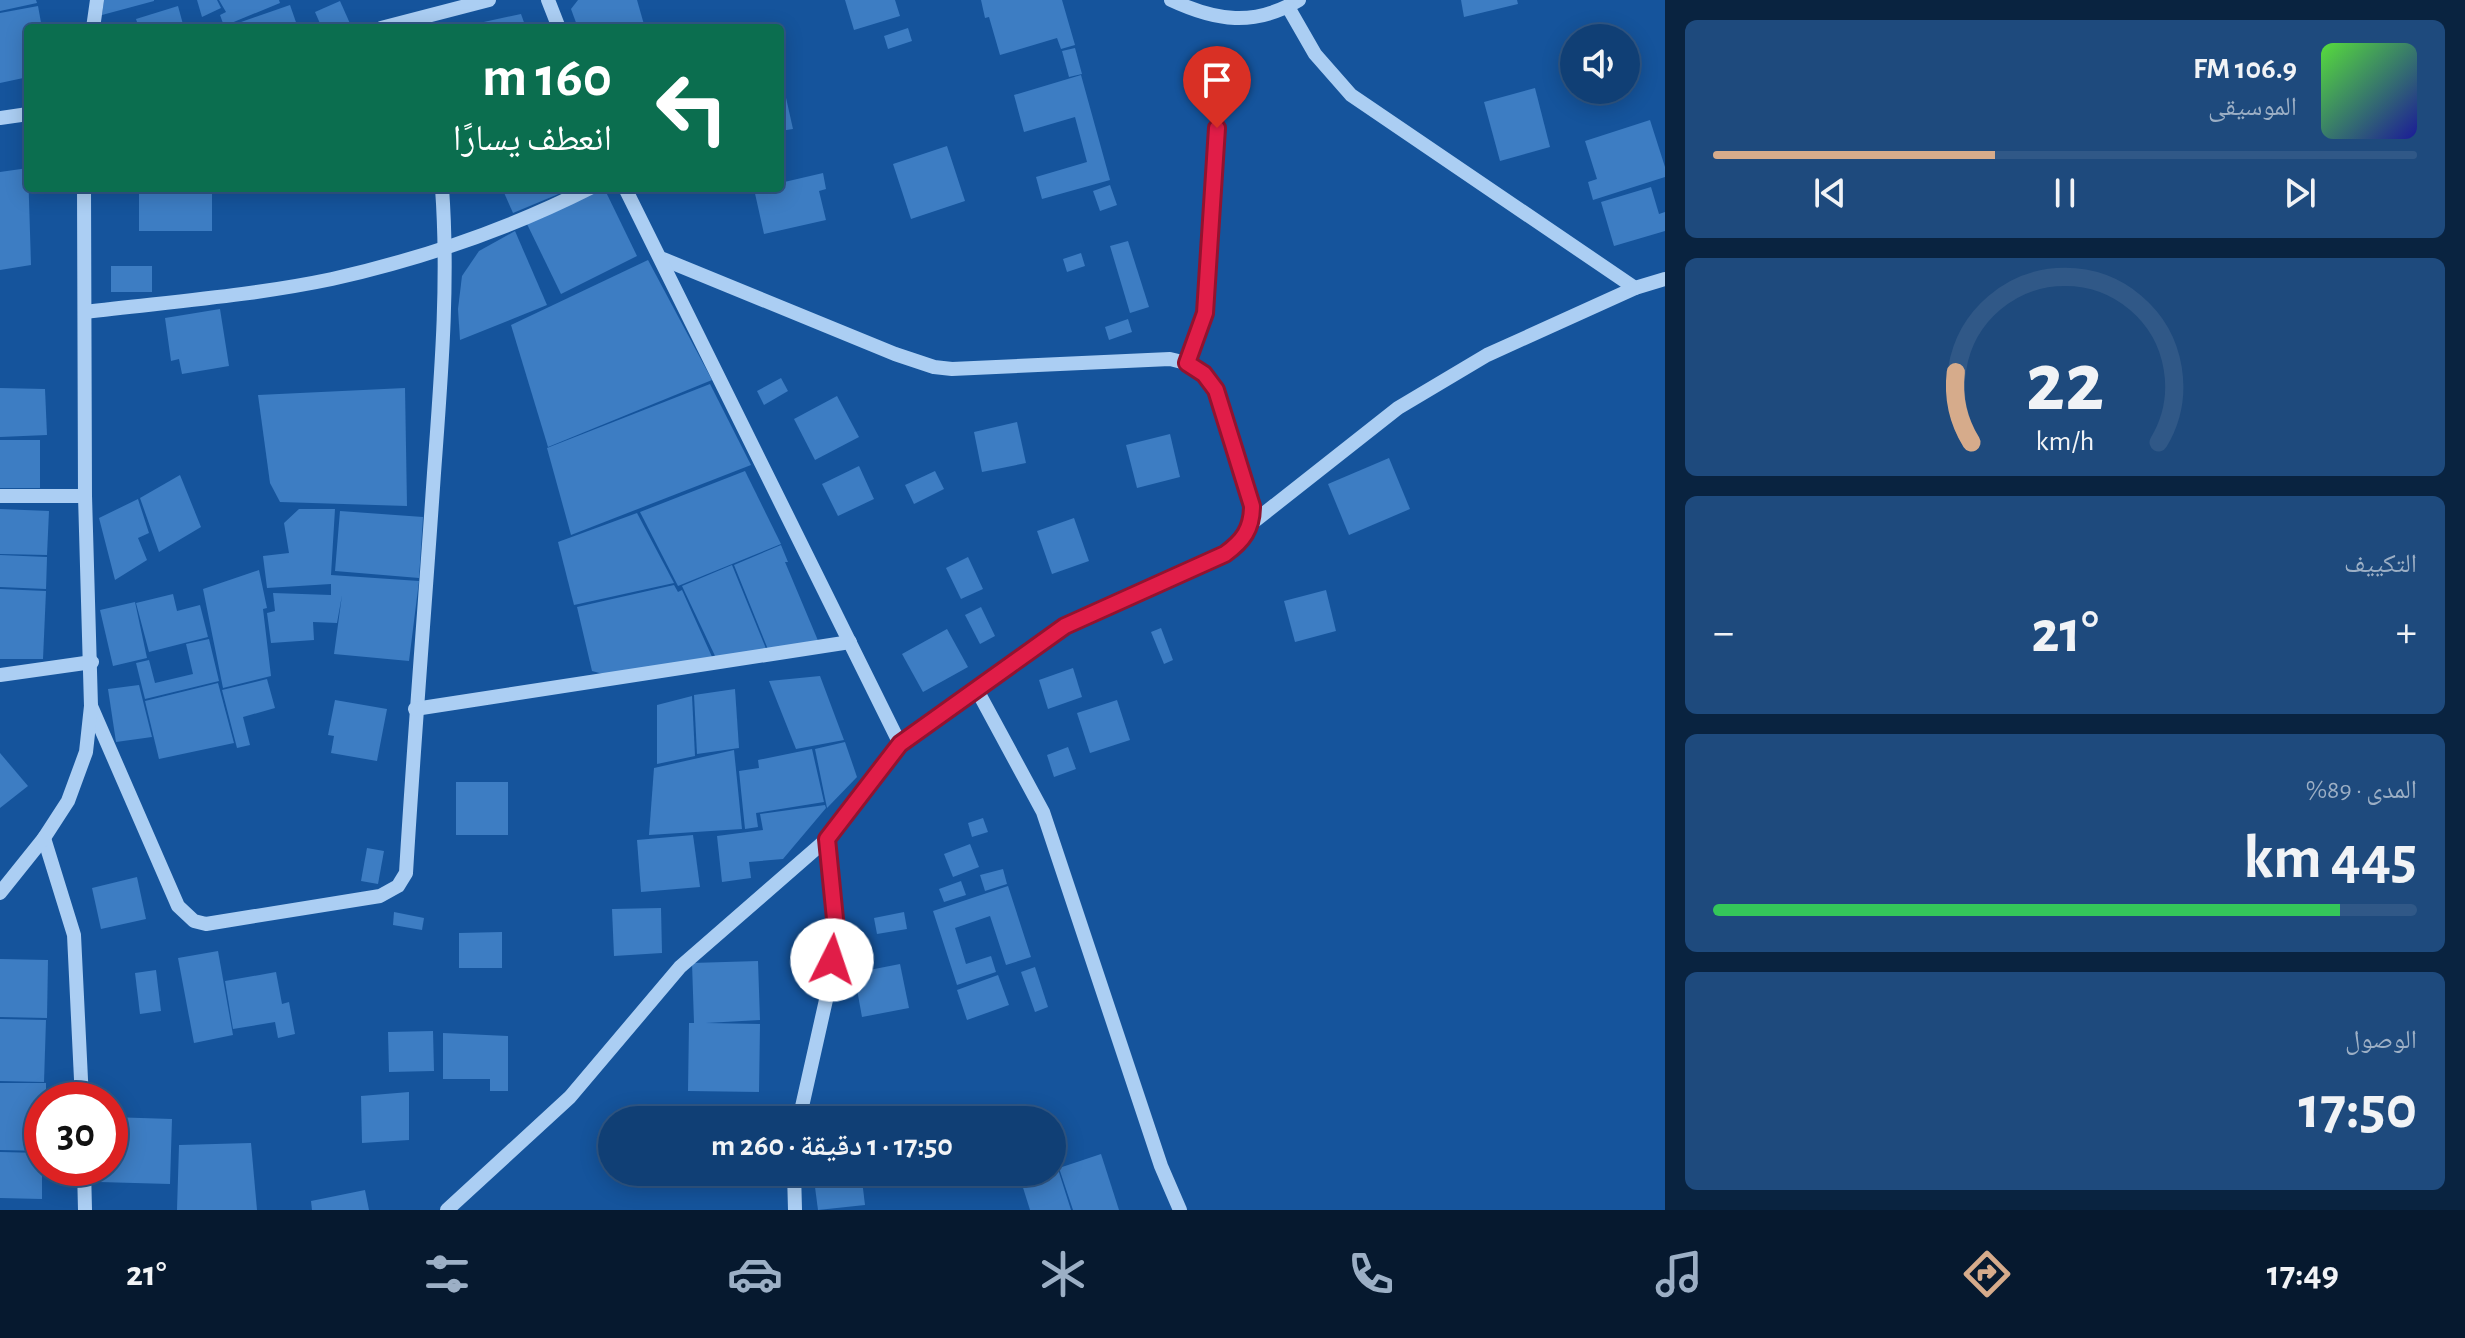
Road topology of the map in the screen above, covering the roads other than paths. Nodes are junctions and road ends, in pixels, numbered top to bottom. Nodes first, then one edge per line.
1 (97, 0) edge
2 (489, 0) edge
3 (548, 0) edge
4 (1171, 0) edge
5 (1293, 4) edge
6 (94, 24) edge
7 (411, 24) edge
8 (557, 24) edge
9 (24, 115) edge
10 (0, 118) edge
11 (1217, 128) dead end
12 (84, 192) edge
13 (442, 192) edge
14 (581, 192) edge
15 (627, 192) edge
16 (446, 247) junction
17 (663, 259) junction
18 (1665, 279) edge
19 (1635, 288) junction
20 (85, 312) junction
21 (1187, 363) junction
22 (0, 496) edge
23 (85, 496) junction
24 (1252, 523) junction
25 (850, 642) junction
26 (92, 662) junction
27 (0, 675) edge
28 (977, 690) junction
29 (91, 706) junction
30 (415, 709) junction
31 (900, 744) junction
32 (44, 838) junction
33 (827, 839) junction
34 (0, 893) edge
35 (81, 1082) edge
36 (802, 1106) edge
37 (84, 1186) edge
38 (794, 1186) edge
39 (85, 1210) edge
40 (447, 1210) edge
41 (795, 1210) edge
42 (1180, 1210) edge

1 - 6 street
2 - 7 street
3 - 8 street
4 - 5 street
5 - 19 street
9 - 10 street
11 - 21 street
12 - 20 street
13 - 16 street
14 - 16 street
15 - 17 street
16 - 20 street
16 - 30 street
17 - 21 street
17 - 25 street
18 - 19 street
19 - 24 street
20 - 23 street
21 - 24 street
22 - 23 street
23 - 26 street
24 - 28 street
25 - 30 street
25 - 31 street
26 - 27 street
26 - 29 street
28 - 31 street
28 - 42 street
29 - 30 street
29 - 32 street
31 - 33 street
32 - 34 street
32 - 35 street
33 - 36 street
33 - 40 street
37 - 39 street
38 - 41 street

